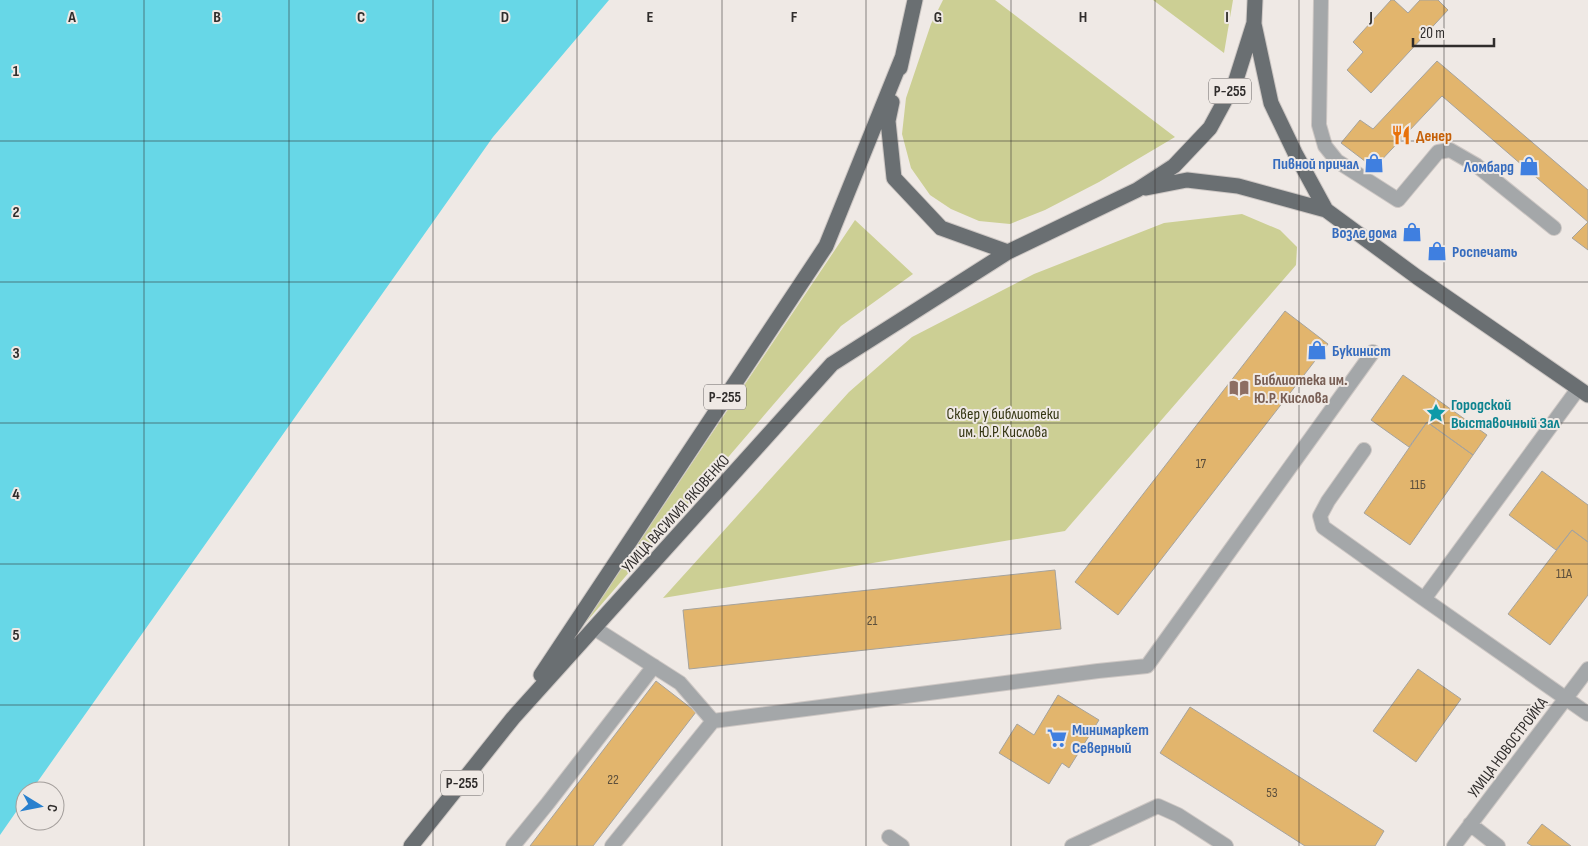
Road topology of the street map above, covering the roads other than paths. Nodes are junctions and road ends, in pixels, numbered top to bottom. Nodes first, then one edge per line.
1 (916, 0) edge
2 (1255, 0) edge
3 (1321, 0) edge
4 (1254, 23) junction
5 (902, 58) junction
6 (1138, 190) junction
7 (1326, 210) junction
8 (1554, 228) dead end
9 (1008, 252) junction
10 (1373, 352) dead end
11 (1583, 392) edge
12 (1364, 450) dead end
13 (1424, 599) junction
14 (594, 628) junction
15 (654, 666) junction
16 (1588, 669) edge
17 (1566, 699) junction
18 (1588, 714) edge
19 (513, 718) junction
20 (713, 721) junction
21 (1470, 824) junction
22 (889, 837) dead end
23 (411, 846) edge
24 (513, 846) edge
25 (612, 846) edge
26 (902, 846) edge
27 (1072, 846) edge
28 (1226, 846) edge
29 (1454, 846) edge
30 (1498, 846) edge

1 - 5 main road, Р-255
2 - 4 main road, Р-255
3 - 8 lane
4 - 6 main road, Р-255
4 - 7 main road
5 - 9 main road, Р-255
5 - 19 main road, Р-255
6 - 7 main road
6 - 9 main road, Р-255
7 - 11 main road
9 - 14 main road, УЛИЦА ВАСИЛИЯ ЯКОВЕНКО / Р-255
10 - 20 lane
11 - 13 lane
12 - 13 lane
13 - 17 lane
14 - 15 lane
14 - 19 main road, УЛИЦА ВАСИЛИЯ ЯКОВЕНКО / Р-255
15 - 20 lane
15 - 24 lane
16 - 17 lane, УЛИЦА НОВОСТРОЙКА
17 - 18 lane
17 - 21 lane, УЛИЦА НОВОСТРОЙКА
19 - 23 main road, УЛИЦА ВАСИЛИЯ ЯКОВЕНКО / Р-255
20 - 25 lane
21 - 29 lane, УЛИЦА НОВОСТРОЙКА
21 - 30 lane
22 - 26 lane
27 - 28 lane

